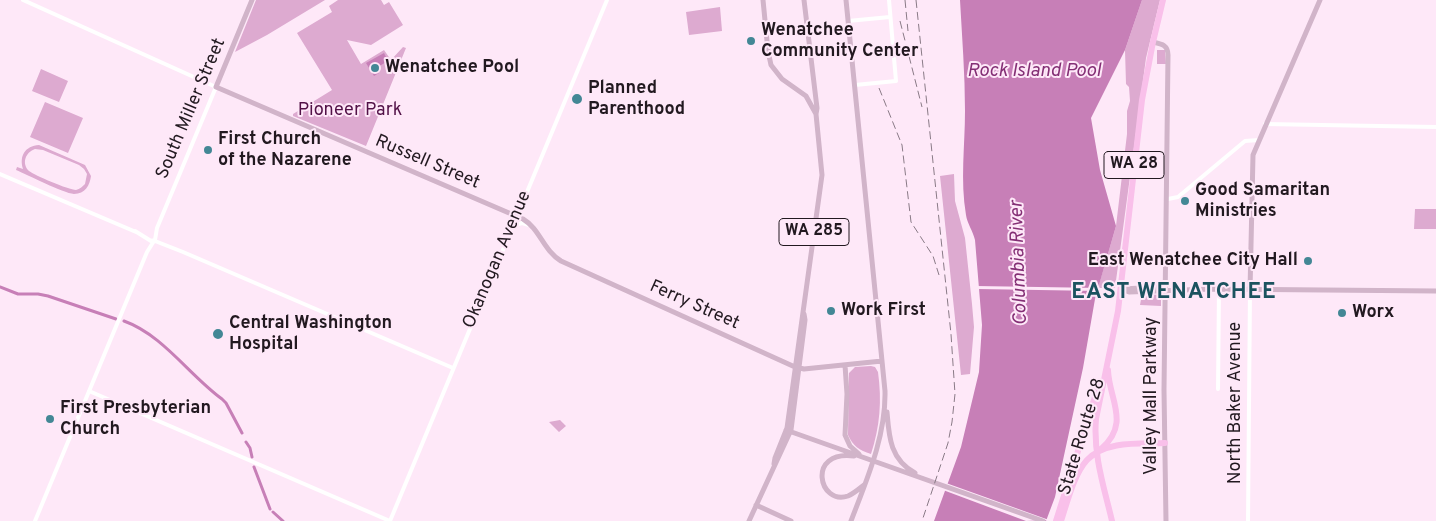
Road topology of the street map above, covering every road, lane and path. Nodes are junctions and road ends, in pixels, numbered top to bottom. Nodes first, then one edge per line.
1 (23, 0) edge
2 (252, 0) edge
3 (607, 0) edge
4 (763, 0) edge
5 (804, 0) edge
6 (846, 0) edge
7 (889, 0) edge
8 (1163, 0) edge
9 (1320, 0) edge
10 (890, 17) junction
11 (848, 21) junction
12 (1153, 42) junction
13 (789, 84) junction
14 (855, 85) junction
15 (216, 87) junction
16 (814, 90) junction
17 (816, 114) junction
18 (1265, 124) junction
19 (1436, 127) edge
20 (1258, 140) junction
21 (0, 174) edge
22 (1168, 199) junction
23 (516, 216) junction
24 (512, 226) junction
25 (532, 226) junction
26 (153, 239) junction
27 (1121, 289) junction
28 (1166, 290) junction
29 (1219, 290) junction
30 (1250, 290) junction
31 (1436, 291) edge
32 (1109, 354) junction
33 (882, 361) junction
34 (845, 365) junction
35 (797, 367) junction
36 (453, 368) junction
37 (1218, 389) dead end
38 (89, 390) junction
39 (885, 406) junction
40 (788, 430) junction
41 (1165, 443) junction
42 (1096, 457) junction
43 (863, 458) junction
44 (924, 478) junction
45 (864, 485) junction
46 (761, 493) junction
47 (756, 505) junction
48 (773, 513) junction
49 (1112, 520) edge
50 (35, 521) edge
51 (390, 521) edge
52 (749, 521) edge
53 (791, 521) edge
54 (851, 521) edge
55 (1042, 521) edge
56 (1056, 521) edge
57 (1061, 521) edge
58 (1166, 521) edge
59 (1248, 521) edge

1 - 15 street
2 - 15 main road, South Miller Street
3 - 23 street, Okanogan Avenue
4 - 13 main road
5 - 16 main road, WA 285
6 - 11 main road
7 - 10 street
8 - 12 highway, WA 28
9 - 18 main road, North Baker Avenue
10 - 11 street
10 - 14 street
11 - 14 main road
12 - 22 main road, Valley Mall Parkway
12 - 27 highway, WA 28
13 - 16 main road
13 - 17 main road
14 - 33 main road
15 - 23 main road, Russell Street
15 - 26 street, South Miller Street
16 - 17 main road, WA 285
17 - 35 main road, WA 285
18 - 19 street
18 - 20 main road, North Baker Avenue
20 - 22 street
20 - 30 main road, North Baker Avenue
21 - 26 street
22 - 28 main road, Valley Mall Parkway
23 - 24 street, Okanogan Avenue
23 - 25 main road, Ferry Street
24 - 25 street
24 - 36 street, Okanogan Avenue
25 - 35 main road, Ferry Street
26 - 36 street
26 - 38 street, South Miller Street
27 - 28 main road
27 - 32 highway, WA 28
28 - 29 main road
28 - 41 main road, Valley Mall Parkway
29 - 30 main road
29 - 37 street
30 - 31 main road
30 - 59 street, North Baker Avenue
32 - 42 highway, WA 28
32 - 42 highway
32 - 56 highway, State Route 28 / WA 28
33 - 34 main road, Ferry Street
33 - 39 main road
34 - 35 main road, Ferry Street
34 - 43 main road
35 - 40 main road, WA 285
36 - 51 street, Okanogan Avenue
38 - 50 street, South Miller Street
38 - 51 street
39 - 44 main road
39 - 45 main road
40 - 43 main road
40 - 46 main road
41 - 42 highway
41 - 58 main road, Valley Mall Parkway
42 - 49 highway, WA 28
42 - 57 highway
43 - 44 main road
43 - 45 main road
44 - 55 main road
45 - 54 main road
46 - 47 main road
46 - 48 main road
47 - 48 main road
47 - 52 main road
48 - 53 main road

